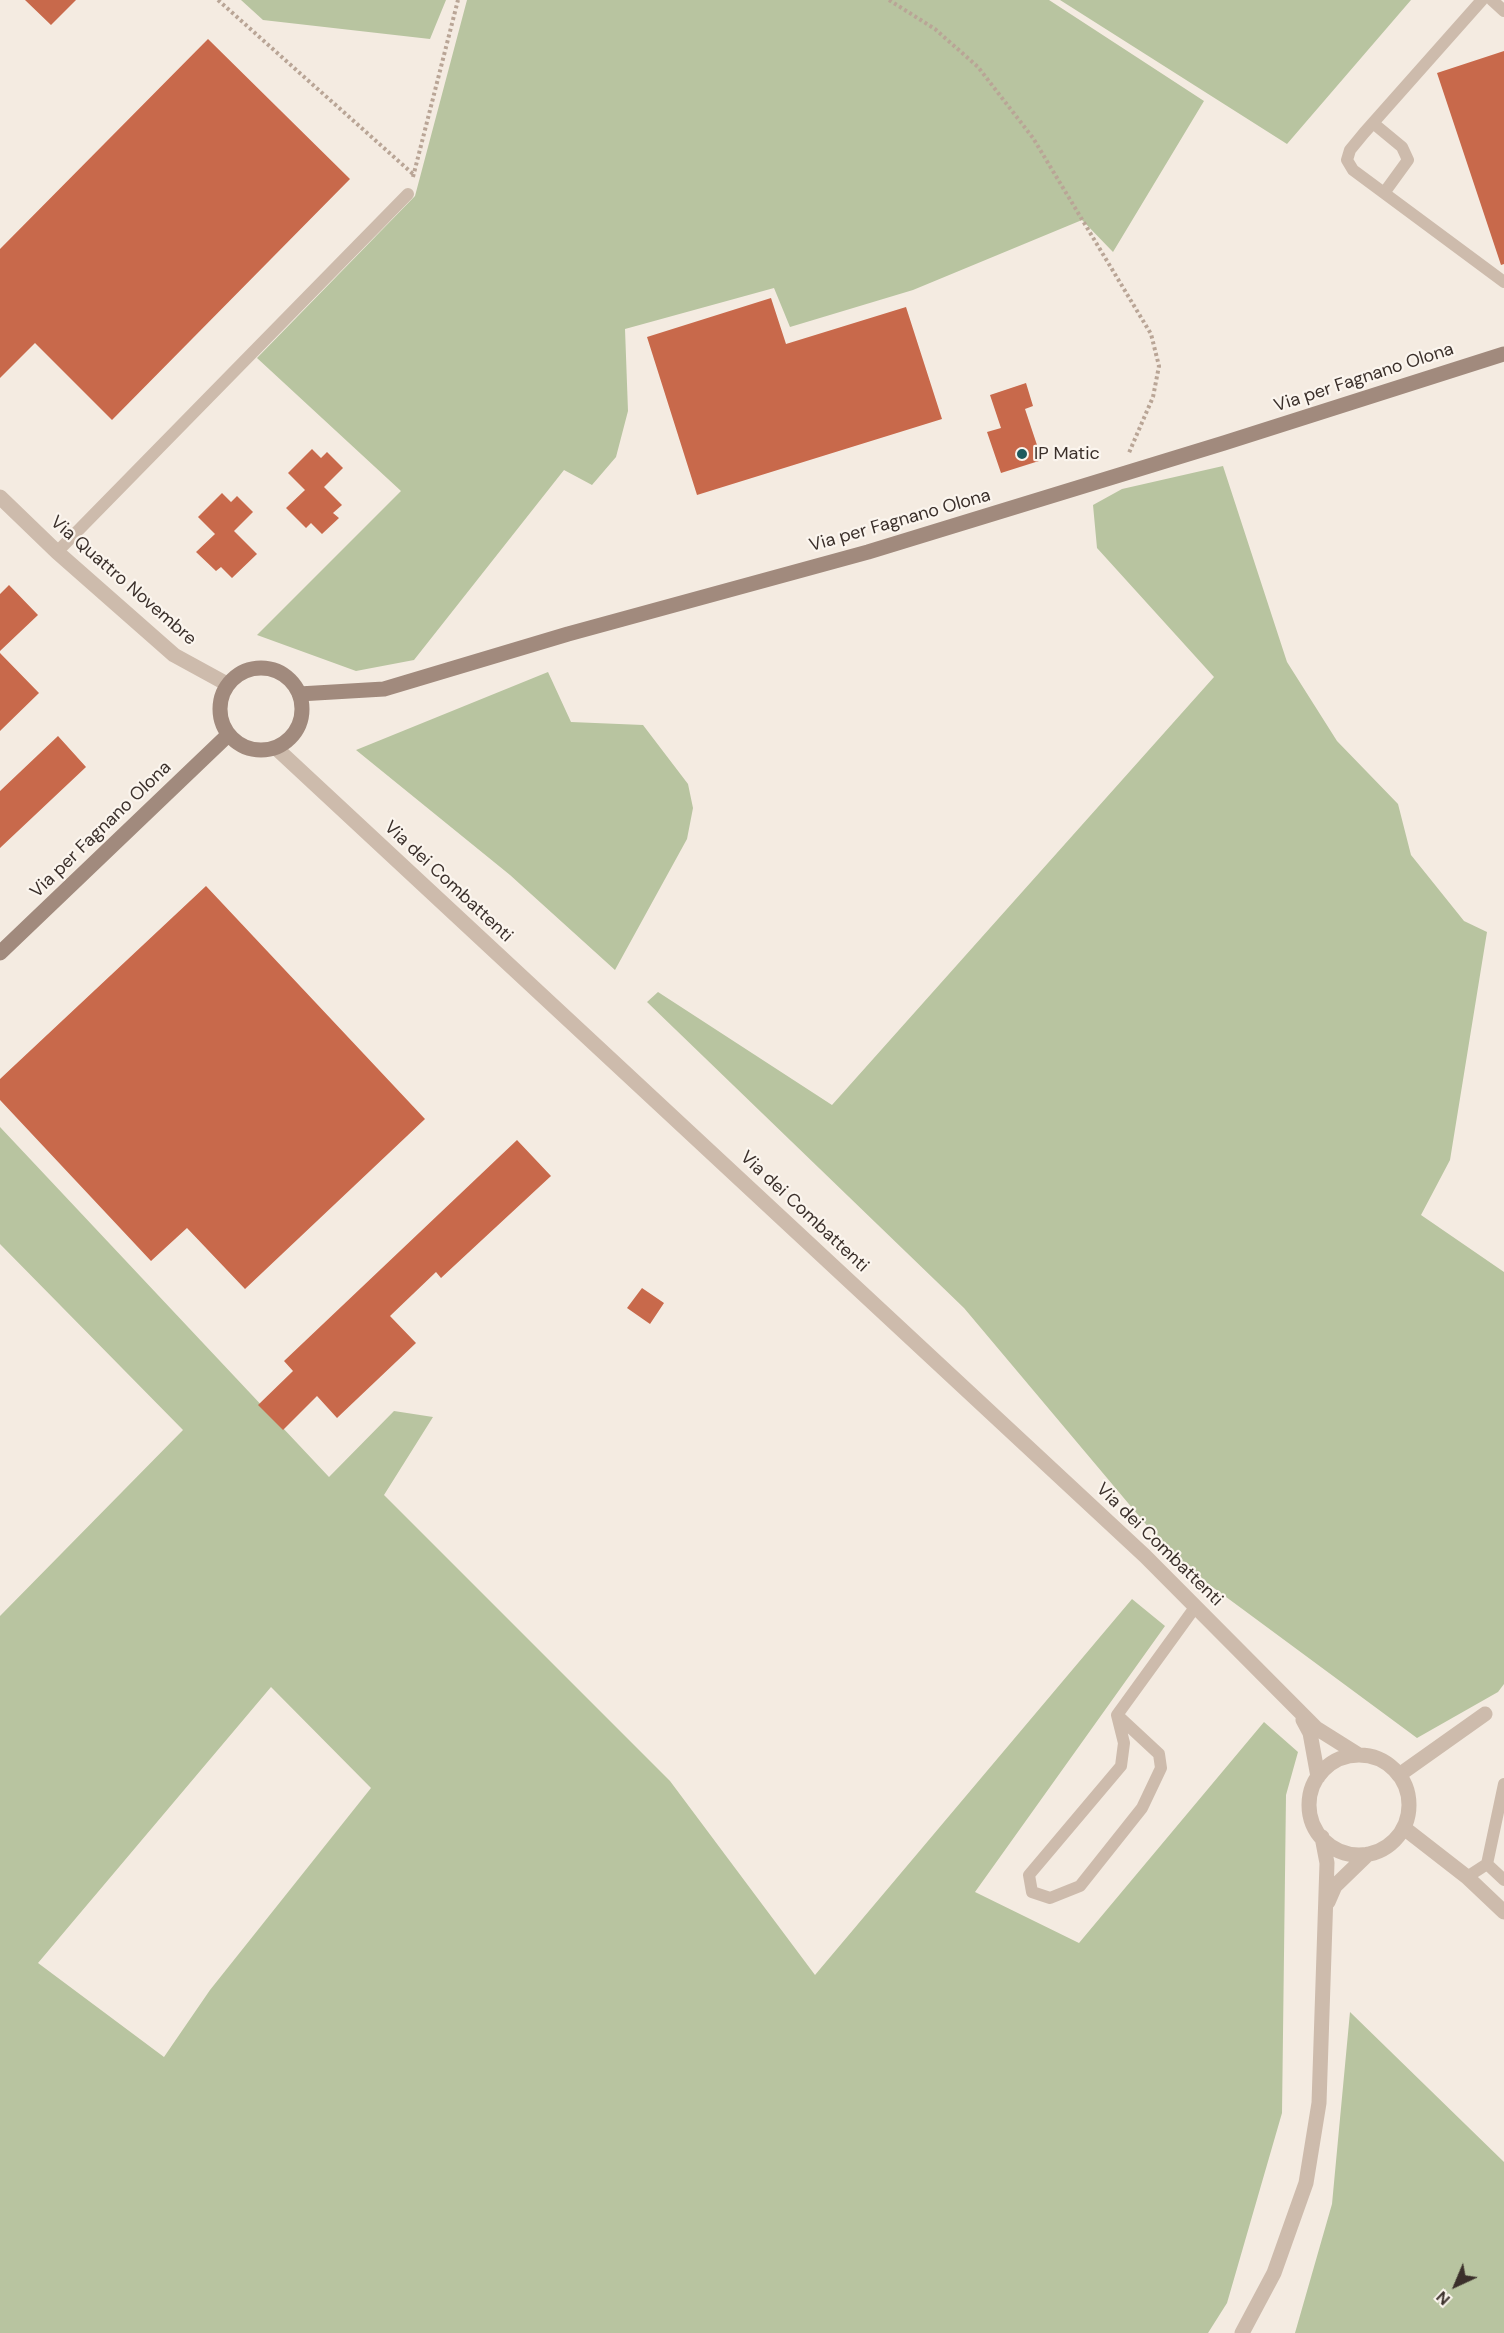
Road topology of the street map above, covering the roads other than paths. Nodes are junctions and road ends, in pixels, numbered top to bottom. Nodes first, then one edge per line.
1 (1482, 0) edge
2 (1492, 0) edge
3 (1504, 11) edge
4 (1373, 123) junction
5 (1384, 193) junction
6 (408, 194) road end
7 (1504, 282) edge
8 (1504, 354) edge
9 (0, 497) edge
10 (57, 552) junction
11 (227, 684) junction
12 (299, 694) junction
13 (228, 735) junction
14 (276, 748) junction
15 (0, 953) edge
16 (1196, 1606) junction
17 (1299, 1712) junction
18 (1485, 1714) dead end
19 (1117, 1715) junction
20 (1359, 1755) junction
21 (1399, 1775) junction
22 (1318, 1777) junction
23 (1504, 1784) edge
24 (1404, 1828) junction
25 (1322, 1837) junction
26 (1368, 1854) junction
27 (1487, 1864) junction
28 (1467, 1877) junction
29 (1504, 1880) edge
30 (1326, 1907) junction
31 (1504, 1912) edge
32 (1242, 2333) edge

1 - 4 lane
2 - 3 lane
4 - 5 lane
4 - 5 lane
5 - 7 lane
6 - 10 lane
8 - 12 main road, Via per Fagnano Olona
9 - 10 street, Via Quattro Novembre
10 - 11 street, Via Quattro Novembre
11 - 12 main road
11 - 13 main road
12 - 14 main road
13 - 14 main road
13 - 15 main road, Via per Fagnano Olona
14 - 16 street, Via dei Combattenti
16 - 17 street, Via dei Combattenti
16 - 19 lane
17 - 20 street, Via dei Combattenti
17 - 22 street, Via dei Combattenti
18 - 21 street
19 - 19 lane
20 - 21 street, Via dei Combattenti
20 - 22 street
21 - 24 street
22 - 25 street, Via dei Combattenti
23 - 27 lane
24 - 26 street
24 - 28 street
25 - 26 street
25 - 30 street, Via dei Combattenti
26 - 30 street
27 - 28 lane
27 - 29 lane
28 - 31 street
30 - 32 street, Via dei Combattenti

